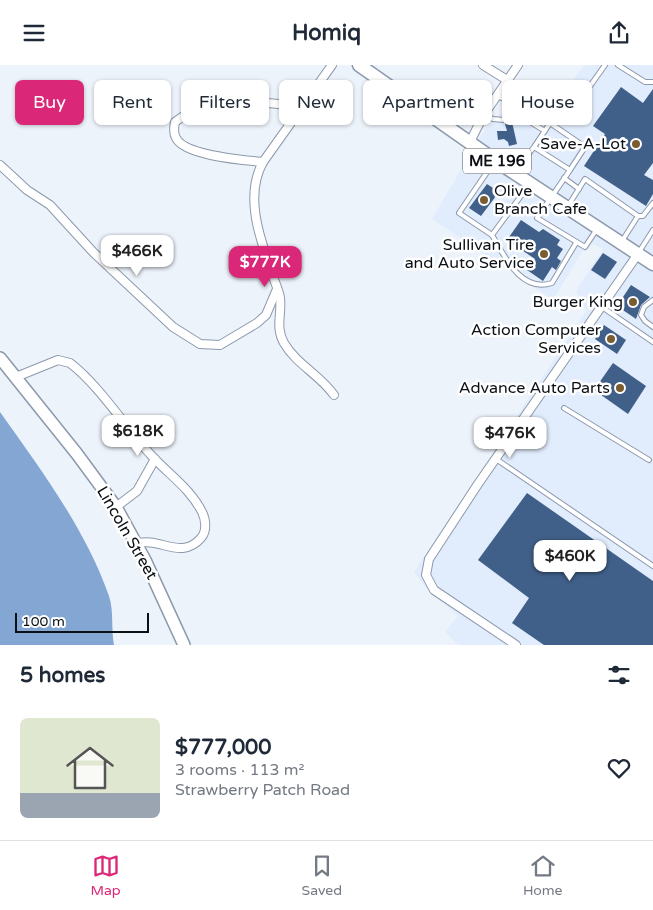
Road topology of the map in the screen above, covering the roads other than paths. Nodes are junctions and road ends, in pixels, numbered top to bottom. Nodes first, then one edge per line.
1 (332, 65) edge
2 (359, 65) edge
3 (483, 65) edge
4 (518, 65) edge
5 (605, 65) edge
6 (618, 65) edge
7 (321, 80) edge
8 (508, 80) joint
9 (592, 83) edge
10 (653, 83) edge
11 (502, 89) edge
12 (497, 96) junction
13 (502, 98) edge
14 (492, 103) edge
15 (279, 104) edge
16 (289, 125) edge
17 (478, 125) edge
18 (535, 125) edge
19 (545, 131) junction
20 (470, 142) junction
21 (534, 147) junction
22 (496, 161) junction
23 (263, 162) junction
24 (0, 165) edge
25 (570, 170) junction
26 (514, 172) junction
27 (564, 178) junction
28 (530, 184) junction
29 (579, 189) junction
30 (550, 196) junction
31 (653, 203) edge
32 (567, 208) junction
33 (638, 216) junction
34 (598, 228) junction
35 (653, 230) edge
36 (492, 235) junction
37 (576, 243) junction
38 (621, 243) junction
39 (638, 254) junction
40 (653, 264) edge
41 (277, 289) junction
42 (653, 300) edge
43 (602, 307) junction
44 (653, 327) edge
45 (653, 342) edge
46 (0, 358) edge
47 (16, 377) junction
48 (334, 395) dead end
49 (564, 408) dead end
50 (155, 459) junction
51 (496, 459) junction
52 (649, 461) dead end
53 (116, 507) junction
54 (136, 544) junction
55 (653, 566) edge
56 (184, 645) edge
57 (516, 645) edge

1 - 7 street
2 - 20 highway, ME 196
3 - 8 street
4 - 8 street
5 - 9 lane
6 - 10 lane
11 - 12 street
12 - 13 lane
12 - 14 street
15 - 23 street
16 - 23 street
17 - 20 street
18 - 19 lane
19 - 21 lane
19 - 25 lane
20 - 22 highway, ME 196
21 - 25 lane
21 - 26 lane
22 - 26 highway, ME 196
22 - 36 lane
23 - 41 street
24 - 41 street
25 - 27 lane
26 - 28 highway, ME 196
27 - 29 lane
27 - 30 lane
28 - 30 highway, ME 196
28 - 36 lane
29 - 32 lane
29 - 33 lane
30 - 32 highway, ME 196
30 - 37 lane
31 - 33 lane
32 - 34 highway, ME 196
33 - 38 lane
34 - 37 lane
34 - 38 highway, ME 196
35 - 39 lane
36 - 37 lane
38 - 39 highway, ME 196
39 - 40 highway, ME 196
39 - 43 street
41 - 48 street
42 - 44 lane
43 - 45 lane
43 - 51 street
46 - 47 main road, Lincoln Street
47 - 50 street
47 - 53 main road, Lincoln Street
49 - 52 lane
50 - 53 street
50 - 54 street
51 - 55 lane
51 - 57 street
53 - 54 main road, Lincoln Street
54 - 56 main road, Lincoln Street

